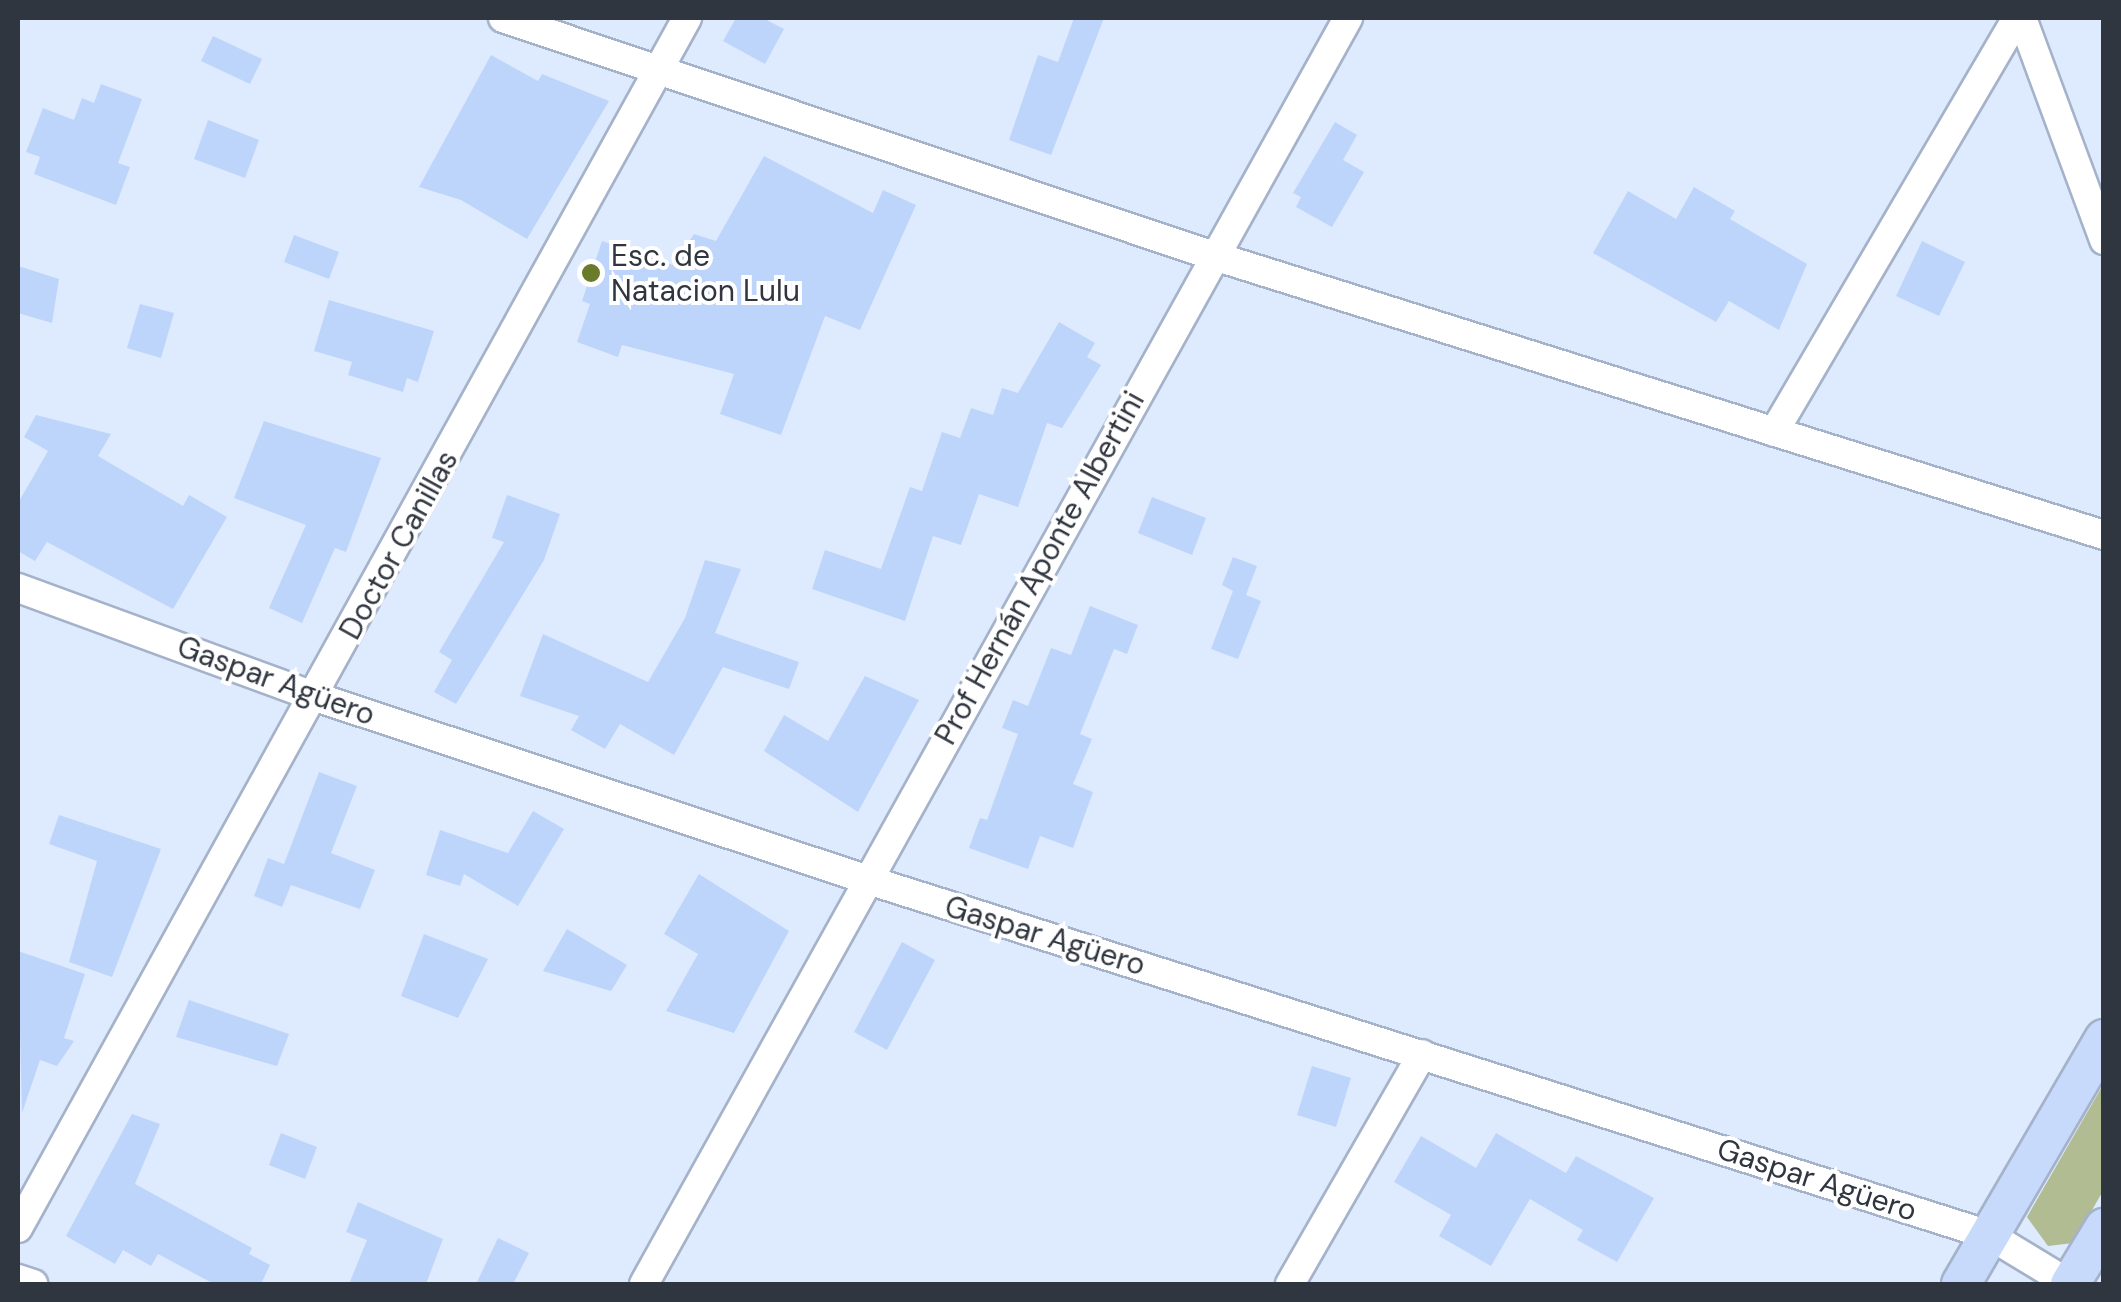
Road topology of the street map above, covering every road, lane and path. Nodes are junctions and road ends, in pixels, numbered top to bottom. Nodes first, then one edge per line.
1 (503, 18) edge
2 (687, 18) edge
3 (1348, 18) edge
4 (2019, 18) edge
5 (658, 68) junction
6 (2104, 240) edge
7 (1211, 255) junction
8 (1774, 432) junction
9 (2104, 535) edge
10 (18, 588) edge
11 (316, 696) junction
12 (865, 879) junction
13 (2104, 1038) edge
14 (1422, 1054) junction
15 (18, 1228) edge
16 (2104, 1228) edge
17 (1990, 1235) junction
18 (18, 1279) edge
19 (33, 1284) edge
20 (644, 1284) edge
21 (1290, 1284) edge
22 (1962, 1284) edge
23 (2070, 1284) edge

1 - 5 street
2 - 5 street, Doctor Canillas
3 - 7 street, Prof Hernán Aponte Albertini
4 - 6 street
4 - 8 street
5 - 7 street
5 - 11 street, Doctor Canillas
7 - 8 street
7 - 12 street, Prof Hernán Aponte Albertini
8 - 9 street
10 - 11 street, Gaspar Agüero
11 - 12 street, Gaspar Agüero
11 - 15 street, Doctor Canillas
12 - 14 street, Gaspar Agüero
12 - 20 street, Prof Hernán Aponte Albertini
13 - 17 street
14 - 17 street, Gaspar Agüero
14 - 21 street
16 - 23 street
17 - 22 street
17 - 23 street, Gaspar Agüero
18 - 19 street

